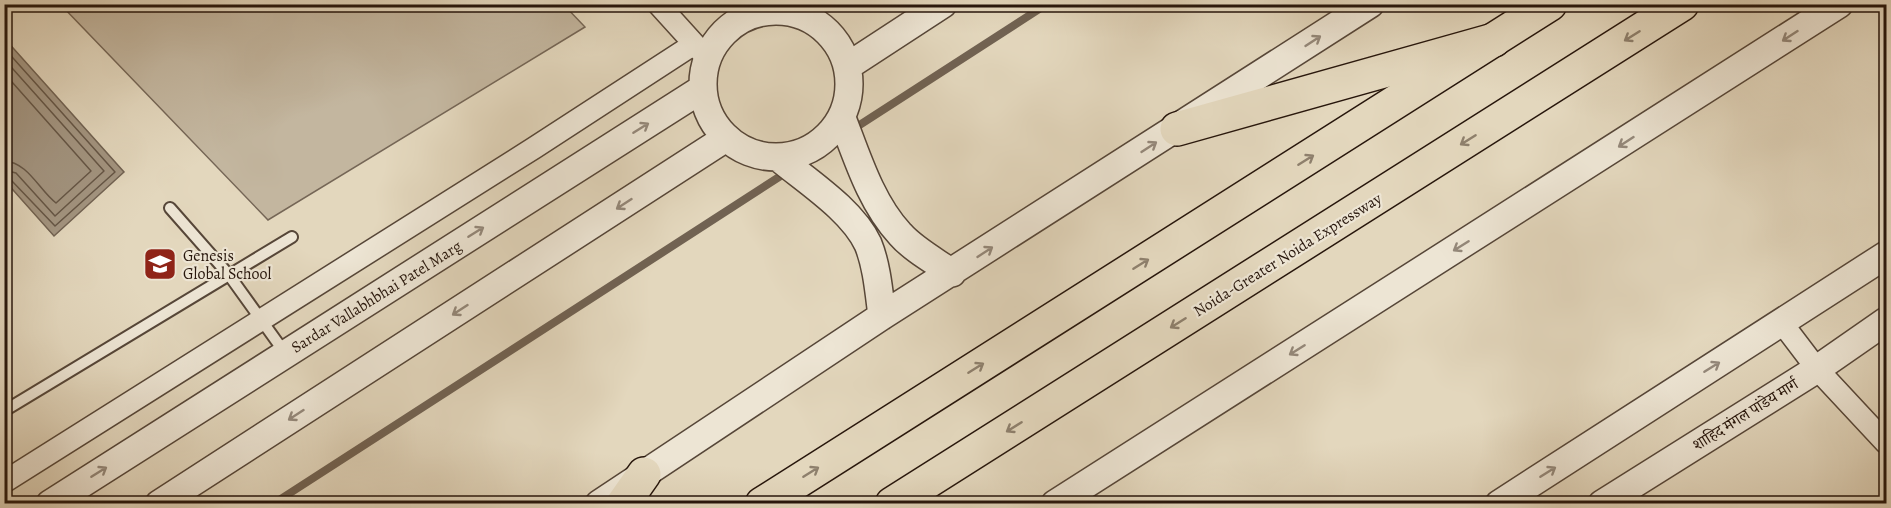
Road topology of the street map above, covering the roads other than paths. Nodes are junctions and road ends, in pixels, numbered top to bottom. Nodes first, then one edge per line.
1 (658, 4) edge
2 (943, 4) edge
3 (1370, 4) edge
4 (1550, 4) edge
5 (1682, 4) edge
6 (1839, 4) edge
7 (800, 8) edge
8 (747, 9) edge
9 (1494, 40) junction
10 (701, 51) junction
11 (848, 66) junction
12 (702, 89) junction
13 (842, 118) junction
14 (1177, 129) junction
15 (726, 138) junction
16 (779, 158) junction
17 (170, 208) dead end
18 (292, 237) dead end
19 (1887, 255) edge
20 (952, 273) junction
21 (229, 275) junction
22 (882, 316) junction
23 (262, 320) junction
24 (1887, 321) edge
25 (1782, 323) junction
26 (286, 353) junction
27 (1818, 369) junction
28 (4, 411) edge
29 (1887, 443) edge
30 (644, 474) junction
31 (4, 482) edge
32 (50, 504) edge
33 (159, 504) edge
34 (598, 504) edge
35 (623, 504) edge
36 (762, 504) edge
37 (892, 504) edge
38 (1055, 504) edge
39 (1498, 504) edge
40 (1602, 504) edge

1 - 10 street
2 - 11 street
14 -> 3 street
4 - 9 highway
5 -> 37 highway, Noida-Greater Noida Expressway
6 -> 38 street
7 - 8 street
7 - 11 street
8 - 10 street
9 - 14 highway
36 -> 9 highway
10 - 12 street
10 - 23 street
11 - 13 street
12 - 15 street
26 -> 12 street, Sardar Vallabhbhai Patel Marg
13 - 16 street
13 - 20 street
20 -> 14 street
15 - 16 street
15 -> 33 street
16 - 22 street
17 - 21 lane
18 - 21 lane
19 - 25 street
20 - 22 street
21 - 23 lane
21 - 28 lane
22 - 30 street
23 - 26 lane
23 - 31 street
24 - 27 street, शाहिद मंगल पांडेय मार्ग
25 - 27 street
39 -> 25 street
32 -> 26 street, Sardar Vallabhbhai Patel Marg
27 - 29 street
27 - 40 street, शाहिद मंगल पांडेय मार्ग
30 - 34 street
30 - 35 highway

